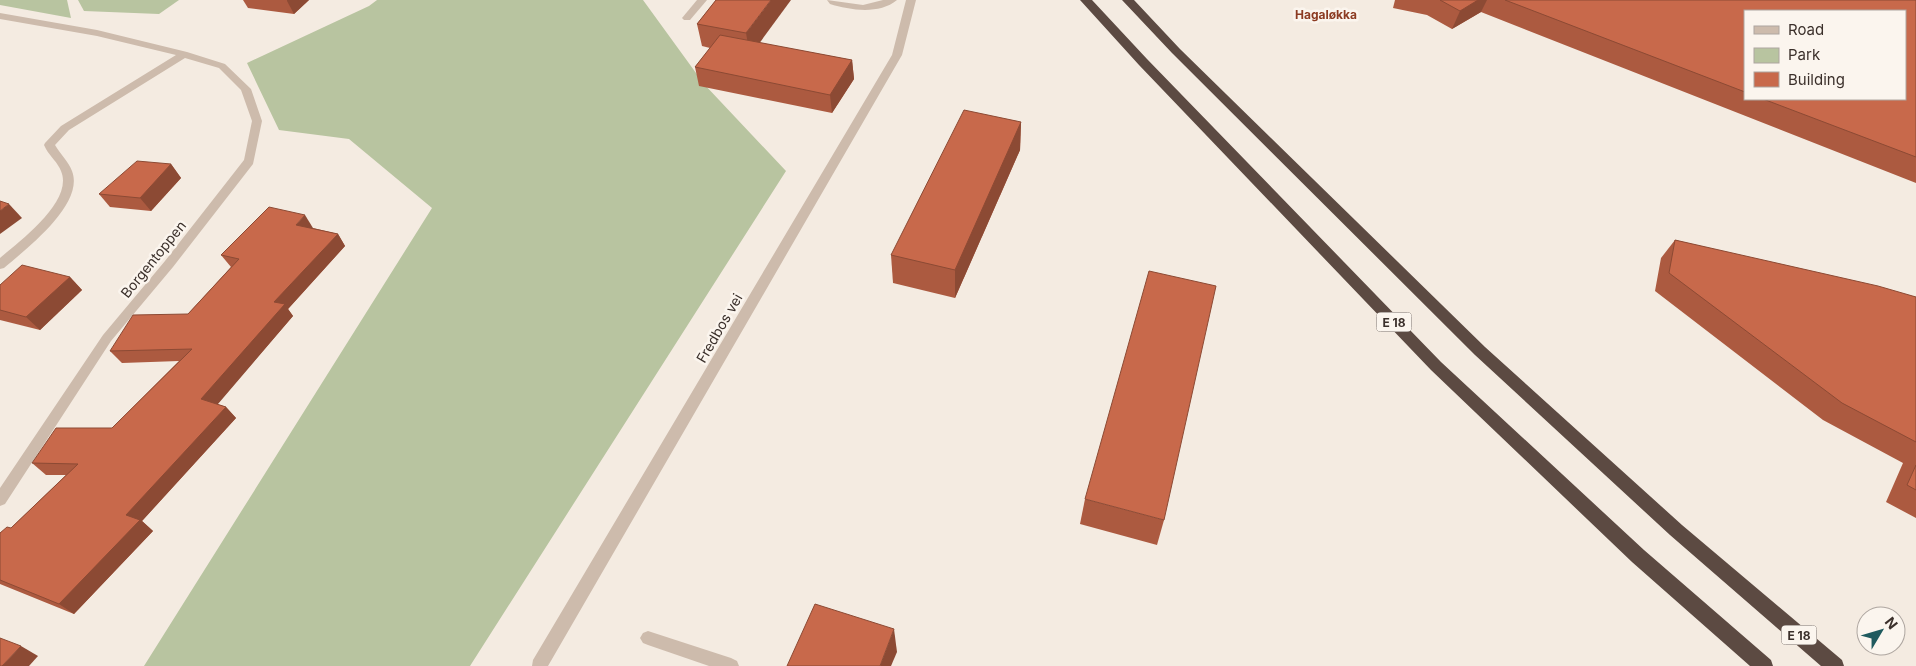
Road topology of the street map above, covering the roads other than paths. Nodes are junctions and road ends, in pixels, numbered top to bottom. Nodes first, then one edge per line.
1 (702, 0) edge
2 (832, 0) edge
3 (892, 0) edge
4 (910, 0) edge
5 (1086, 0) edge
6 (1128, 0) edge
7 (1141, 0) edge
8 (0, 16) edge
9 (687, 18) dead end
10 (1176, 51) junction
11 (184, 54) junction
12 (0, 265) edge
13 (0, 500) edge
14 (648, 638) dead end
15 (540, 666) edge
16 (731, 666) edge
17 (1764, 666) edge
18 (1835, 666) edge

1 - 9 street
2 - 3 street
4 - 15 street, Fredbos vei
5 - 17 highway, E 18
6 - 10 highway, E 18
7 - 10 highway, E 18
8 - 11 street, Borgentoppen
10 - 18 highway, E 18
11 - 12 street
11 - 13 street, Borgentoppen
14 - 16 street

